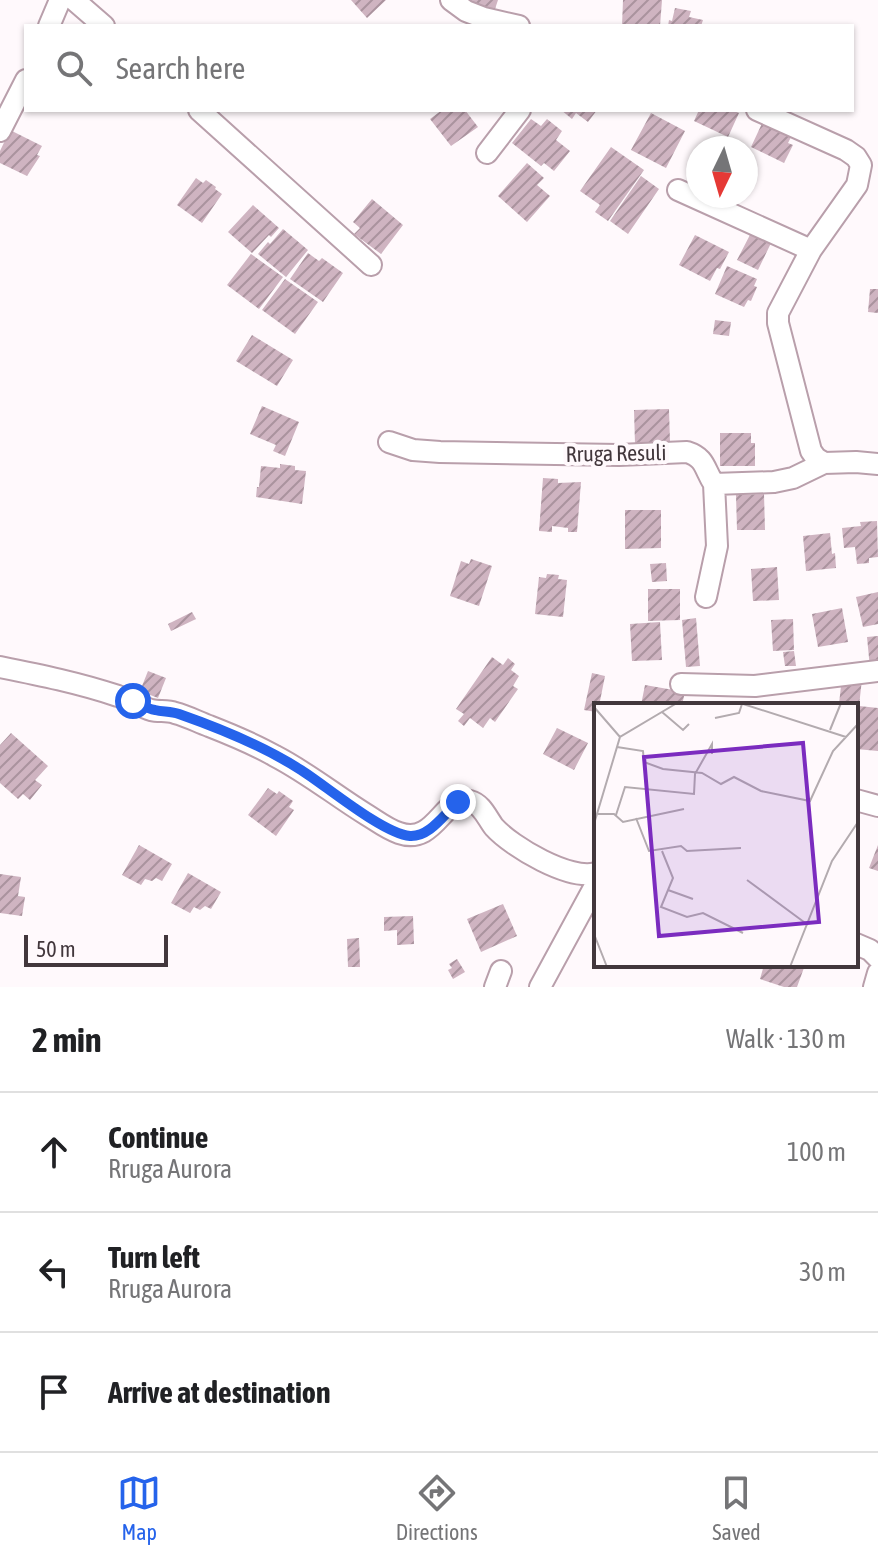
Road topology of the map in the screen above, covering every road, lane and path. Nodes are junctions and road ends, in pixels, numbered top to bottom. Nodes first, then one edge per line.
1 (60, 0) edge
2 (74, 0) edge
3 (451, 0) edge
4 (50, 24) edge
5 (102, 24) edge
6 (510, 24) edge
7 (24, 84) edge
8 (201, 112) edge
9 (518, 112) edge
10 (761, 112) edge
11 (0, 131) edge
12 (487, 153) dead end
13 (678, 190) dead end
14 (811, 250) junction
15 (371, 265) dead end
16 (389, 442) dead end
17 (824, 463) junction
18 (878, 464) edge
19 (714, 484) junction
20 (706, 597) dead end
21 (0, 667) edge
22 (878, 671) edge
23 (681, 684) dead end
24 (858, 801) edge
25 (878, 806) edge
26 (594, 874) edge
27 (594, 888) edge
28 (858, 945) edge
29 (878, 958) edge
30 (878, 973) edge
31 (540, 987) edge
32 (874, 987) edge

1 - 4 street
2 - 5 street
3 - 6 street
7 - 11 street
8 - 15 street
9 - 12 street
10 - 14 street
13 - 14 street
14 - 17 street
16 - 19 street, Rruga Resuli
17 - 18 street
17 - 19 street
19 - 20 street
21 - 26 street
22 - 23 street
24 - 25 street
27 - 31 street
28 - 29 street
30 - 32 street

